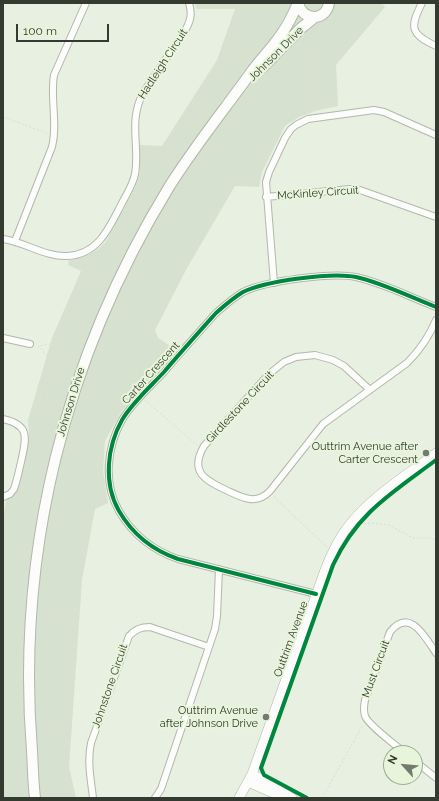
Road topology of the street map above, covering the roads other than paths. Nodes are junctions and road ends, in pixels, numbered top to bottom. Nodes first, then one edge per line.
1 (86, 3) edge
2 (189, 3) edge
3 (298, 3) edge
4 (329, 3) edge
5 (422, 3) edge
6 (316, 22) junction
7 (436, 46) edge
8 (238, 91) junction
9 (436, 135) edge
10 (266, 197) junction
11 (436, 216) edge
12 (3, 239) edge
13 (15, 241) junction
14 (274, 283) junction
15 (436, 307) edge
16 (436, 320) edge
17 (3, 338) edge
18 (30, 344) dead end
19 (370, 390) junction
20 (3, 419) edge
21 (436, 453) edge
22 (3, 497) edge
23 (219, 570) junction
24 (316, 594) junction
25 (209, 647) junction
26 (436, 653) edge
27 (396, 745) edge
28 (32, 754) junction
29 (423, 767) edge
30 (250, 778) junction
31 (436, 778) edge
32 (35, 798) edge
33 (42, 798) edge
34 (93, 798) edge
35 (155, 798) edge
36 (239, 798) edge
37 (291, 798) edge

1 - 13 street
2 - 13 street, Hadleigh Circuit
3 - 6 main road
3 - 8 main road, Johnson Drive
4 - 6 main road, Johnson Drive
5 - 7 street
6 - 8 main road, Johnson Drive
8 - 28 main road, Johnson Drive
9 - 10 street, McKinley Circuit
10 - 11 street, McKinley Circuit
10 - 14 street, McKinley Circuit
12 - 13 street, Hadleigh Circuit
14 - 15 street, Carter Crescent
14 - 23 street, Carter Crescent
16 - 19 street
17 - 18 street
19 - 19 street, Girdlestone Circuit
20 - 22 street
21 - 24 street, Outtrim Avenue
23 - 24 street, Carter Crescent
23 - 25 street
24 - 30 street, Outtrim Avenue
25 - 34 street, Johnstone Circuit
25 - 35 street
26 - 27 street, Must Circuit
28 - 32 main road, Johnson Drive
28 - 33 main road, Johnson Drive
29 - 31 street
30 - 36 street, Outtrim Avenue
30 - 37 street

